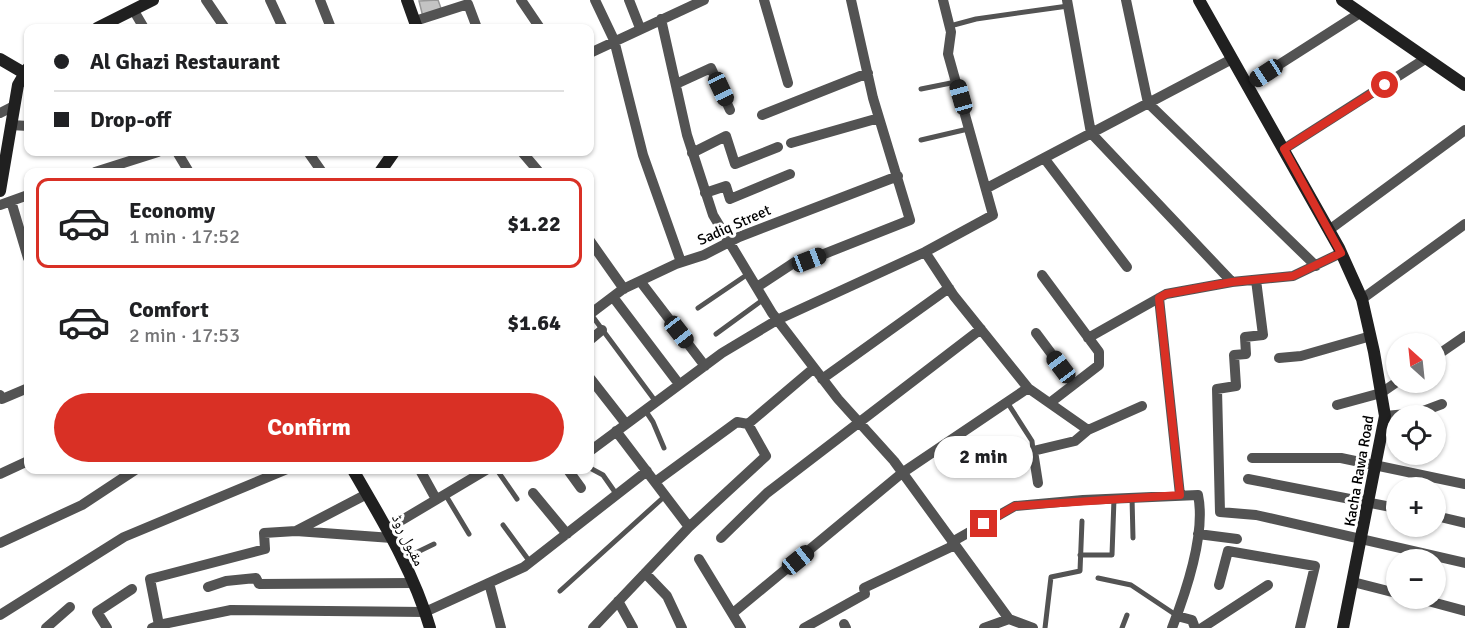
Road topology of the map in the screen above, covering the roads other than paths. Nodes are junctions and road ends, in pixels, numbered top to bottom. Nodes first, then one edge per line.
1 (153, 0) edge
2 (206, 0) edge
3 (270, 0) edge
4 (320, 0) edge
5 (407, 0) edge
6 (521, 0) edge
7 (595, 0) edge
8 (629, 0) edge
9 (704, 0) edge
10 (764, 0) edge
11 (851, 0) edge
12 (943, 0) edge
13 (1126, 0) edge
14 (1199, 0) edge
15 (1342, 0) edge
16 (472, 2) edge
17 (1068, 3) edge
18 (134, 11) junction
19 (1360, 13) junction
20 (661, 19) junction
21 (106, 24) edge
22 (142, 24) edge
23 (222, 24) edge
24 (281, 24) edge
25 (330, 24) edge
26 (416, 24) edge
27 (418, 24) edge
28 (476, 24) edge
29 (537, 24) edge
30 (950, 26) junction
31 (640, 28) junction
32 (614, 40) junction
33 (594, 51) edge
34 (0, 59) edge
35 (1232, 59) junction
36 (1425, 59) junction
37 (24, 69) edge
38 (868, 73) junction
39 (24, 76) edge
40 (788, 82) dead end
41 (956, 82) junction
42 (676, 84) junction
43 (1247, 85) junction
44 (1465, 85) edge
45 (921, 89) dead end
46 (1148, 103) junction
47 (14, 106) junction
48 (730, 110) dead end
49 (0, 112) edge
50 (762, 115) dead end
51 (879, 118) junction
52 (10, 125) junction
53 (24, 126) edge
54 (970, 129) junction
55 (1465, 130) edge
56 (1091, 133) junction
57 (921, 140) dead end
58 (791, 144) dead end
59 (778, 147) dead end
60 (1284, 149) junction
61 (692, 153) junction
62 (150, 156) edge
63 (525, 156) edge
64 (1044, 158) junction
65 (127, 167) edge
66 (535, 168) edge
67 (790, 174) dead end
68 (897, 177) junction
69 (987, 188) junction
70 (0, 191) edge
71 (705, 193) junction
72 (24, 196) edge
73 (11, 201) junction
74 (0, 205) edge
75 (1465, 224) edge
76 (1329, 230) junction
77 (729, 242) junction
78 (24, 245) edge
79 (594, 247) edge
80 (925, 252) junction
81 (1341, 253) junction
82 (681, 262) junction
83 (1316, 266) junction
84 (1127, 267) dead end
85 (748, 274) junction
86 (1042, 275) dead end
87 (1256, 280) junction
88 (640, 281) junction
89 (1232, 282) junction
90 (757, 287) junction
91 (949, 288) junction
92 (624, 289) junction
93 (613, 297) junction
94 (1159, 298) junction
95 (764, 299) junction
96 (1362, 299) junction
97 (698, 308) dead end
98 (594, 310) edge
99 (594, 319) edge
100 (777, 320) junction
101 (981, 329) junction
102 (602, 330) junction
103 (1036, 333) dead end
104 (716, 334) dead end
105 (1371, 336) junction
106 (1465, 336) edge
107 (594, 337) edge
108 (1088, 338) junction
109 (1446, 349) edge
110 (1279, 358) dead end
111 (705, 366) junction
112 (814, 368) junction
113 (822, 379) junction
114 (680, 384) junction
115 (1074, 384) junction
116 (1028, 388) junction
117 (24, 389) edge
118 (1386, 389) edge
119 (594, 393) edge
120 (1381, 393) junction
121 (0, 398) edge
122 (656, 402) junction
123 (1007, 402) junction
124 (1051, 402) junction
125 (1442, 404) dead end
126 (1337, 405) dead end
127 (1142, 406) dead end
128 (645, 410) junction
129 (1385, 416) junction
130 (858, 422) junction
131 (748, 424) junction
132 (621, 428) junction
133 (1088, 430) junction
134 (594, 448) edge
135 (664, 448) dead end
136 (1033, 451) junction
137 (1252, 458) dead end
138 (24, 463) edge
139 (1376, 466) junction
140 (594, 470) edge
141 (647, 471) junction
142 (902, 473) junction
143 (0, 474) edge
144 (129, 474) edge
145 (275, 474) edge
146 (356, 474) edge
147 (423, 474) edge
148 (479, 474) edge
149 (499, 474) edge
150 (571, 474) edge
151 (1248, 479) dead end
152 (655, 482) junction
153 (1038, 483) dead end
154 (1465, 484) edge
155 (581, 488) dead end
156 (533, 493) dead end
157 (367, 494) junction
158 (617, 495) junction
159 (1180, 495) junction
160 (441, 496) junction
161 (665, 496) junction
162 (1132, 497) junction
163 (1114, 498) junction
164 (517, 499) dead end
165 (1369, 501) junction
166 (1386, 505) edge
167 (1446, 518) edge
168 (1082, 521) dead end
169 (1465, 523) edge
170 (504, 525) dead end
171 (688, 527) junction
172 (296, 531) junction
173 (389, 533) junction
174 (469, 534) dead end
175 (567, 534) junction
176 (1198, 534) junction
177 (721, 538) dead end
178 (1133, 538) dead end
179 (1237, 539) dead end
180 (1362, 540) junction
181 (0, 543) edge
182 (434, 544) dead end
183 (954, 544) junction
184 (1080, 555) junction
185 (699, 559) dead end
186 (402, 560) junction
187 (530, 562) junction
188 (1465, 563) edge
189 (645, 573) junction
190 (1098, 578) dead end
191 (1353, 582) junction
192 (412, 583) junction
193 (489, 583) junction
194 (1219, 585) dead end
195 (1268, 585) dead end
196 (208, 587) dead end
197 (132, 589) dead end
198 (1386, 590) edge
199 (560, 591) dead end
200 (618, 601) junction
201 (1446, 606) edge
202 (70, 607) dead end
203 (1465, 611) edge
204 (425, 612) junction
205 (733, 613) junction
206 (0, 615) edge
207 (1127, 615) dead end
208 (1177, 616) junction
209 (1009, 619) junction
210 (996, 626) edge
211 (156, 627) edge
212 (46, 628) edge
213 (108, 628) edge
214 (430, 628) edge
215 (501, 628) edge
216 (593, 628) edge
217 (633, 628) edge
218 (682, 628) edge
219 (741, 628) edge
220 (804, 628) edge
221 (984, 628) edge
222 (1033, 628) edge
223 (1045, 628) edge
224 (1122, 628) edge
225 (1172, 628) edge
226 (1195, 628) edge
227 (1202, 628) edge
228 (1300, 628) edge
229 (1343, 628) edge

1 - 18 street
2 - 23 street
3 - 24 street
4 - 25 street
5 - 26 street
6 - 29 street
7 - 32 street
8 - 31 street
9 - 20 street
10 - 40 street
11 - 38 street
12 - 30 street
13 - 46 street
14 - 35 street, Kacha Rawa Road
15 - 19 street
16 - 27 street
16 - 28 street
17 - 30 lane
17 - 56 street
18 - 21 street
18 - 22 street
19 - 36 street
19 - 43 street
20 - 31 street
20 - 42 street
30 - 41 street
31 - 32 street
32 - 33 street
32 - 82 street
34 - 37 street
35 - 43 street, Kacha Rawa Road
35 - 46 street
36 - 44 street
36 - 60 street
38 - 50 street
38 - 51 street
39 - 47 street
41 - 45 lane
41 - 54 street
42 - 48 street
42 - 61 street
43 - 60 street, Kacha Rawa Road
46 - 56 street
46 - 83 street
47 - 49 street
47 - 52 street
51 - 58 street
51 - 68 street
52 - 53 street
52 - 70 street
54 - 57 lane
54 - 69 street
55 - 76 street
56 - 64 street
56 - 89 street
59 - 61 street
60 - 76 street, Kacha Rawa Road
61 - 71 street
62 - 65 street
63 - 66 street
64 - 69 street
64 - 84 street
67 - 71 street
68 - 77 street, Sadiq Street
68 - 90 street
69 - 80 street
71 - 77 street
72 - 73 street
73 - 74 street
73 - 78 street
75 - 96 street
76 - 81 street, Kacha Rawa Road
77 - 82 street, Sadiq Street
77 - 85 street
79 - 92 street
80 - 91 street
80 - 100 street
81 - 83 street
81 - 96 street, Kacha Rawa Road
82 - 88 street, Sadiq Street
83 - 87 street
85 - 90 street
85 - 97 lane
86 - 108 street
87 - 89 street
87 - 180 street
88 - 92 street, Sadiq Street
88 - 111 street
89 - 94 street
90 - 95 street
91 - 101 street
91 - 113 street
92 - 93 street, Sadiq Street
93 - 98 street, Sadiq Street
93 - 114 street
94 - 108 street
94 - 159 street
95 - 100 street
95 - 104 lane
96 - 105 street, Kacha Rawa Road
99 - 102 lane
100 - 111 street
100 - 112 street
101 - 116 street
101 - 130 street
102 - 107 street
102 - 122 lane
103 - 115 street
105 - 110 street
105 - 120 street, Kacha Rawa Road
106 - 109 street
108 - 115 street
111 - 114 street
112 - 113 street
112 - 131 street
113 - 130 street
114 - 122 street
115 - 124 street
116 - 123 street
116 - 124 street
117 - 121 street
118 - 120 street
119 - 132 street
120 - 126 street
120 - 129 street, Kacha Rawa Road
122 - 128 street
123 - 136 lane
123 - 142 street
124 - 133 street
125 - 129 street
127 - 133 street
128 - 132 street
128 - 135 lane
129 - 139 street, Kacha Rawa Road
130 - 142 street
130 - 177 street
131 - 152 street
131 - 171 street
132 - 134 street
132 - 141 street
133 - 136 street
136 - 153 street
137 - 139 street
138 - 143 street
139 - 154 street
139 - 165 street, Kacha Rawa Road
140 - 158 lane
141 - 152 street
141 - 158 street
142 - 183 street
142 - 205 street
144 - 181 street
145 - 206 street
146 - 157 street, مقبول روڈ
147 - 160 street
148 - 160 street
149 - 164 lane
150 - 155 street
151 - 165 street
152 - 161 street
156 - 175 street
157 - 172 street
157 - 173 street, مقبول روڈ
158 - 175 street
159 - 162 street
159 - 176 street
160 - 173 street
160 - 174 lane
161 - 171 street
161 - 199 lane
162 - 163 street
162 - 178 lane
163 - 183 street
163 - 184 lane
165 - 166 street
165 - 180 street, Kacha Rawa Road
167 - 169 street
168 - 184 lane
170 - 187 lane
171 - 189 street
172 - 173 street
172 - 211 street
173 - 186 street, مقبول روڈ
175 - 187 street
176 - 179 street
176 - 208 street
180 - 188 street
180 - 191 street, Kacha Rawa Road
182 - 186 lane
183 - 209 street
183 - 220 street
184 - 223 lane
185 - 205 street
186 - 192 street, مقبول روڈ
187 - 193 street
189 - 200 street
189 - 218 street
190 - 208 lane
191 - 198 street
191 - 229 street, Kacha Rawa Road
192 - 196 street
192 - 204 street, مقبول روڈ
193 - 204 street
193 - 215 street
194 - 228 street
195 - 227 street
197 - 213 street
200 - 216 street
200 - 217 street
201 - 203 street
202 - 212 street
204 - 211 street
204 - 214 street, مقبول روڈ
205 - 219 street
207 - 224 lane
208 - 225 street
208 - 226 street
209 - 210 street
209 - 222 street
210 - 221 street

